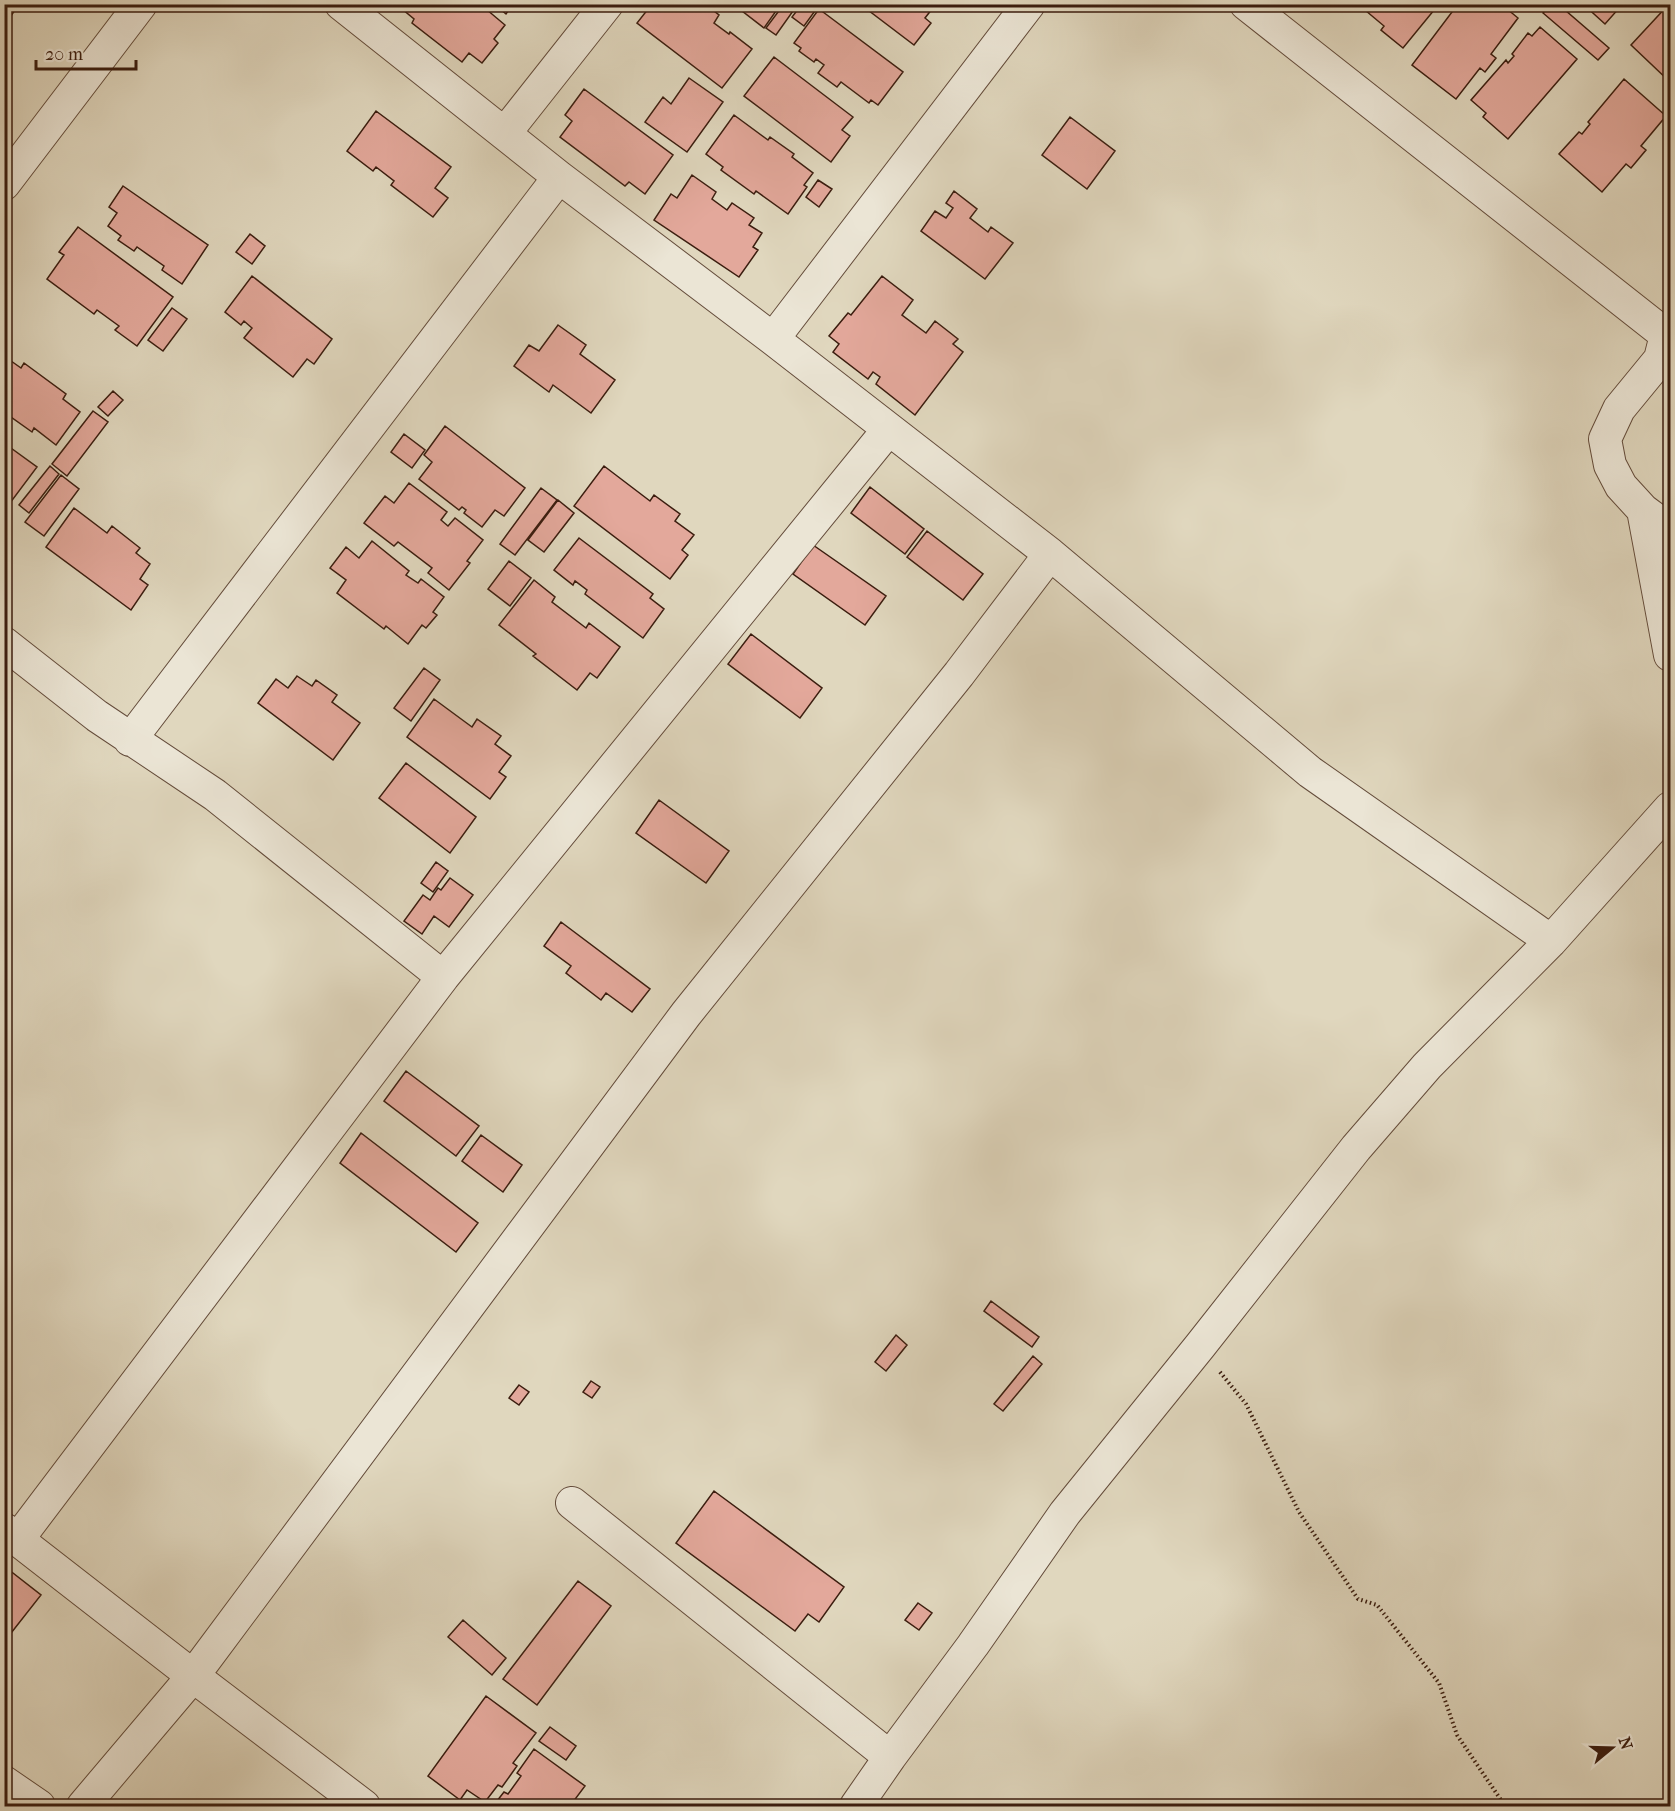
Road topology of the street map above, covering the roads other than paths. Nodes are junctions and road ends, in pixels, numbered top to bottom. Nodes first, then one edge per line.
1 (141, 4) edge
2 (341, 4) edge
3 (607, 4) edge
4 (1029, 4) edge
5 (1246, 4) edge
6 (505, 133) junction
7 (559, 177) junction
8 (4, 184) edge
9 (1668, 335) edge
10 (774, 339) junction
11 (888, 430) junction
12 (1642, 510) junction
13 (1671, 530) edge
14 (1050, 554) junction
15 (4, 643) edge
16 (1671, 655) edge
17 (130, 740) junction
18 (1671, 808) edge
19 (1551, 940) junction
20 (444, 977) junction
21 (572, 1503) dead end
22 (11, 1534) edge
23 (193, 1676) junction
24 (890, 1757) junction
25 (4, 1782) edge
26 (39, 1806) edge
27 (83, 1806) edge
28 (364, 1806) edge
29 (856, 1806) edge

1 - 8 street
2 - 6 street
3 - 6 street
4 - 10 street
5 - 9 street
6 - 7 street
7 - 10 street
7 - 17 street
9 - 12 street
10 - 11 street
11 - 14 street
11 - 20 street
12 - 13 street
12 - 16 street
14 - 19 street
14 - 23 street
15 - 17 street
17 - 20 street
18 - 19 street
19 - 24 street
20 - 22 street
21 - 24 street
22 - 23 street
23 - 27 street
23 - 28 street
24 - 29 street
25 - 26 street

